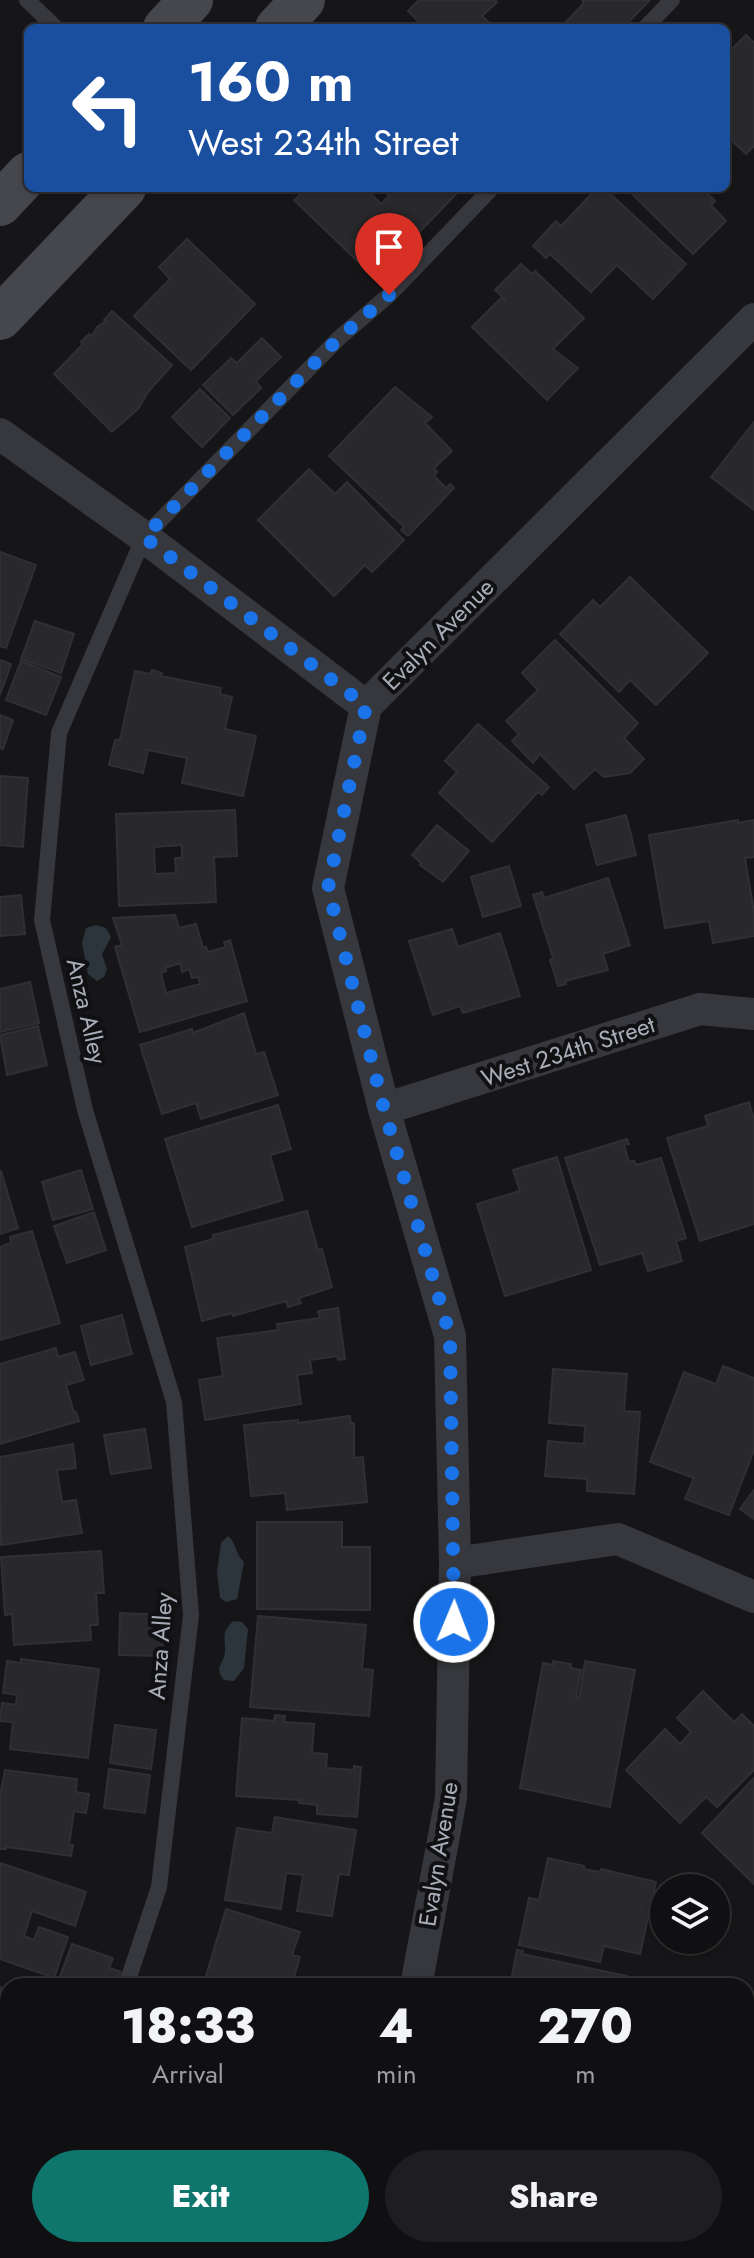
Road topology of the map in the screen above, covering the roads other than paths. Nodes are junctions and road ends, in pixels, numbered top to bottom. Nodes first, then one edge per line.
1 (27, 0) edge
2 (191, 0) edge
3 (303, 0) edge
4 (672, 0) edge
5 (52, 24) edge
6 (169, 24) edge
7 (281, 24) edge
8 (649, 24) edge
9 (24, 178) edge
10 (120, 192) edge
11 (488, 192) edge
12 (0, 204) edge
13 (0, 318) edge
14 (754, 319) edge
15 (0, 434) edge
16 (144, 537) junction
17 (366, 706) junction
18 (754, 1014) edge
19 (384, 1109) junction
20 (455, 1563) junction
21 (754, 1597) edge
22 (129, 1978) edge
23 (417, 1978) edge

1 - 5 lane
2 - 6 main road
3 - 7 main road
4 - 8 lane
9 - 12 main road
10 - 13 main road
11 - 16 lane, Anza Alley
14 - 17 street, Evalyn Avenue
15 - 16 street
16 - 17 street
16 - 22 lane, Anza Alley
17 - 19 street, Evalyn Avenue
18 - 19 street, West 234th Street
19 - 20 street, Evalyn Avenue
20 - 21 street
20 - 23 street, Evalyn Avenue

